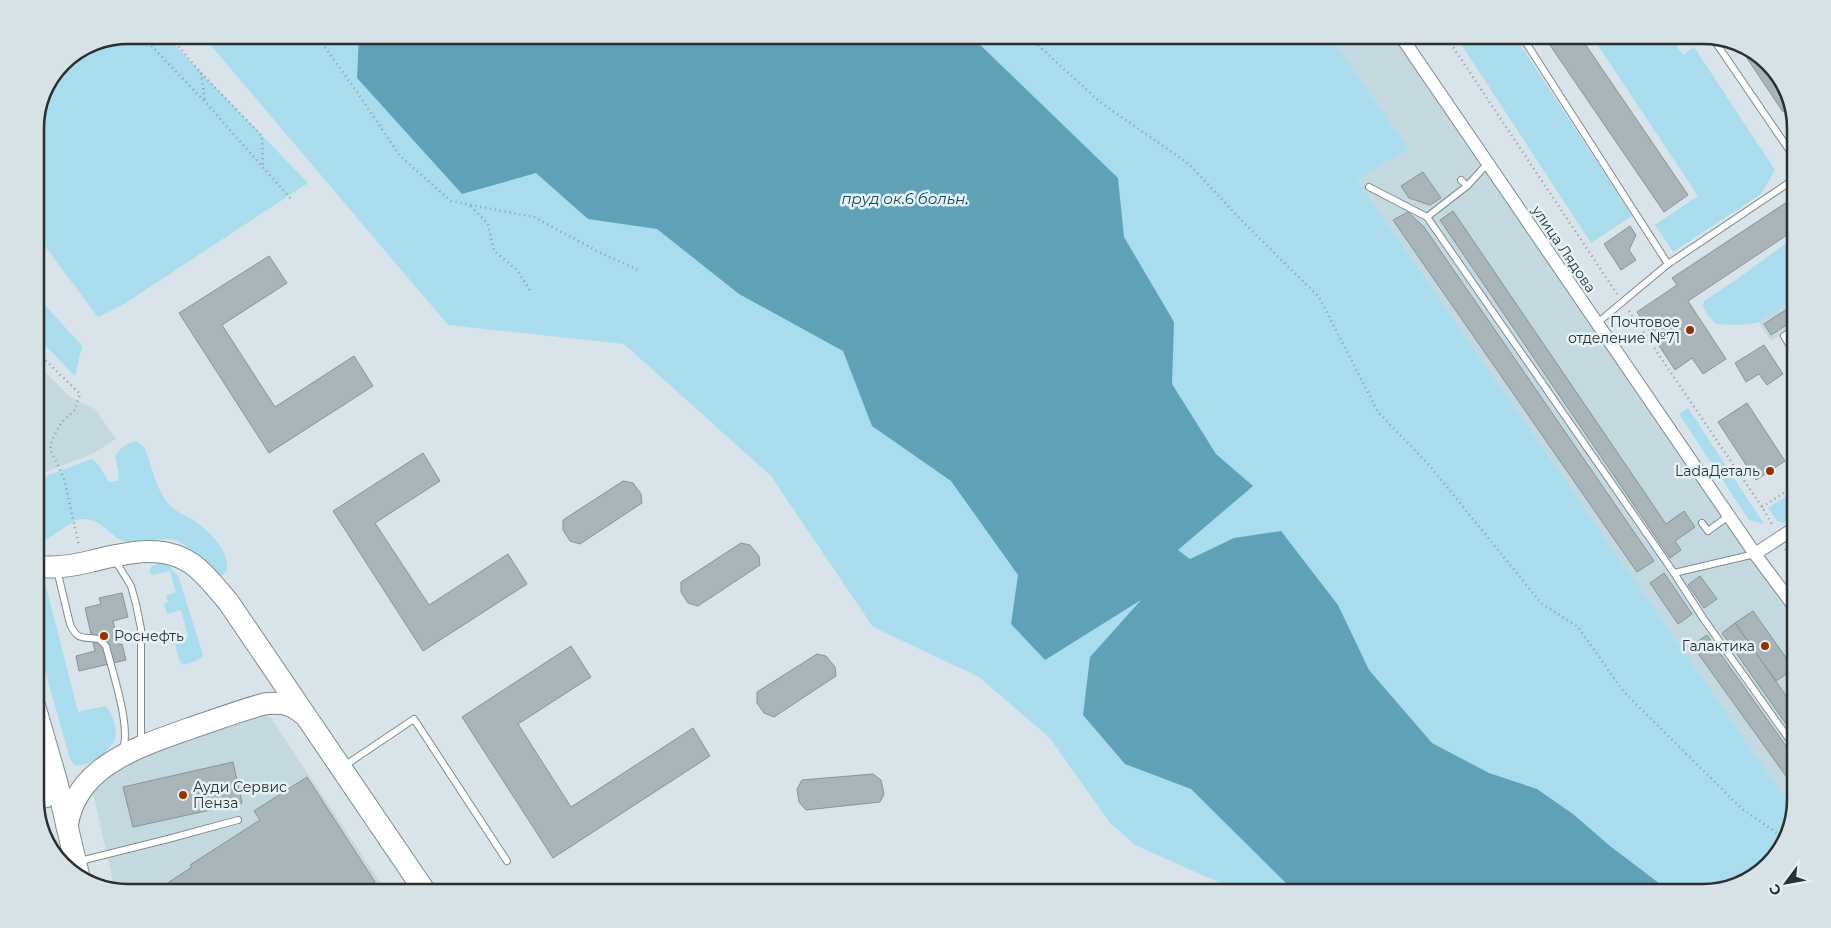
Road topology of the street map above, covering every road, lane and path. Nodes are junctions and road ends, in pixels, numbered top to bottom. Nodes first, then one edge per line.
1 (150, 44) edge
2 (177, 44) edge
3 (322, 44) edge
4 (1037, 44) edge
5 (1406, 44) edge
6 (1451, 44) edge
7 (1527, 44) edge
8 (1717, 45) edge
9 (202, 73) junction
10 (206, 103) junction
11 (1787, 147) edge
12 (1488, 163) junction
13 (263, 167) junction
14 (1461, 180) dead end
15 (1787, 184) edge
16 (1467, 186) junction
17 (1370, 187) dead end
18 (292, 200) dead end
19 (470, 205) junction
20 (1427, 217) junction
21 (1668, 264) junction
22 (640, 271) dead end
23 (531, 292) dead end
24 (1622, 302) junction
25 (1596, 324) junction
26 (44, 359) edge
27 (1787, 491) edge
28 (1730, 515) junction
29 (1702, 523) dead end
30 (1787, 533) edge
31 (1755, 554) junction
32 (113, 556) junction
33 (84, 563) junction
34 (44, 567) edge
35 (56, 568) junction
36 (1674, 573) junction
37 (1787, 597) edge
38 (305, 716) junction
39 (1787, 736) edge
40 (141, 746) junction
41 (44, 754) edge
42 (110, 764) junction
43 (341, 768) junction
44 (44, 775) edge
45 (50, 785) junction
46 (238, 820) dead end
47 (68, 827) junction
48 (1780, 835) edge
49 (507, 861) dead end
50 (71, 862) edge
51 (72, 863) edge
52 (75, 865) edge
53 (420, 884) edge

1 - 10 path
2 - 9 path
3 - 19 path
4 - 48 path
5 - 12 street, улица Лядова
6 - 24 path
7 - 21 lane
8 - 11 lane
9 - 10 path
9 - 13 path
10 - 13 path
12 - 16 lane
12 - 25 street, улица Лядова
13 - 18 path
14 - 16 lane
15 - 21 lane
16 - 20 lane
17 - 20 lane
19 - 22 path
19 - 23 path
20 - 36 lane
21 - 24 lane
24 - 25 lane
24 - 27 path
25 - 28 street, улица Лядова
26 - 33 path
28 - 29 lane
28 - 31 street, улица Лядова
30 - 31 street
31 - 36 lane
31 - 37 street, улица Лядова
32 - 33 main road
32 - 38 main road
32 - 40 lane
33 - 35 main road
34 - 35 main road
35 - 42 lane
36 - 39 lane
38 - 40 main road
38 - 43 main road
40 - 42 main road
41 - 45 main road
42 - 45 main road
42 - 47 main road
43 - 49 lane
43 - 53 main road
44 - 45 main road
45 - 47 main road
45 - 50 main road
46 - 52 lane
47 - 51 main road

